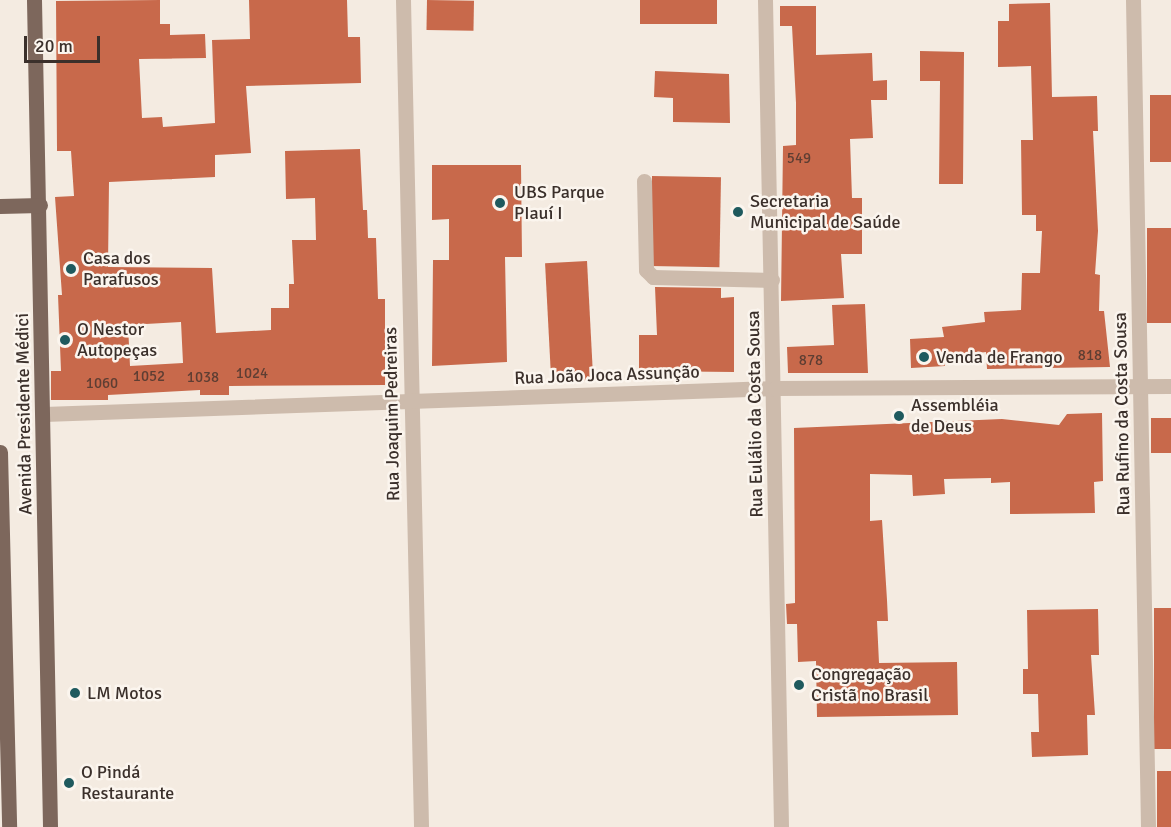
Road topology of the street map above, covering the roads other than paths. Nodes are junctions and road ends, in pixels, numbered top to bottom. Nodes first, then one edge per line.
1 (34, 0) edge
2 (404, 0) edge
3 (765, 0) edge
4 (1133, 0) edge
5 (644, 181) dead end
6 (40, 205) junction
7 (0, 207) edge
8 (772, 280) junction
9 (1171, 386) edge
10 (1142, 387) junction
11 (774, 388) junction
12 (412, 401) junction
13 (44, 414) junction
14 (0, 452) edge
15 (9, 827) edge
16 (50, 827) edge
17 (421, 827) edge
18 (781, 827) edge
19 (1148, 827) edge

1 - 6 main road, Avenida Presidente Médici
2 - 12 street, Rua Joaquim Pedreiras
3 - 8 street, Rua Eulálio da Costa Sousa
4 - 10 street, Rua Rufino da Costa Sousa
5 - 8 street
6 - 7 main road
6 - 13 main road, Avenida Presidente Médici
8 - 11 street, Rua Eulálio da Costa Sousa
9 - 10 street, Rua João Joca Assunção
10 - 11 street, Rua João Joca Assunção
10 - 19 street, Rua Rufino da Costa Sousa
11 - 12 street, Rua João Joca Assunção
11 - 18 street, Rua Eulálio da Costa Sousa
12 - 13 street, Rua João Joca Assunção
12 - 17 street, Rua Joaquim Pedreiras
13 - 16 main road, Avenida Presidente Médici
14 - 15 main road, Avenida Presidente Médici

